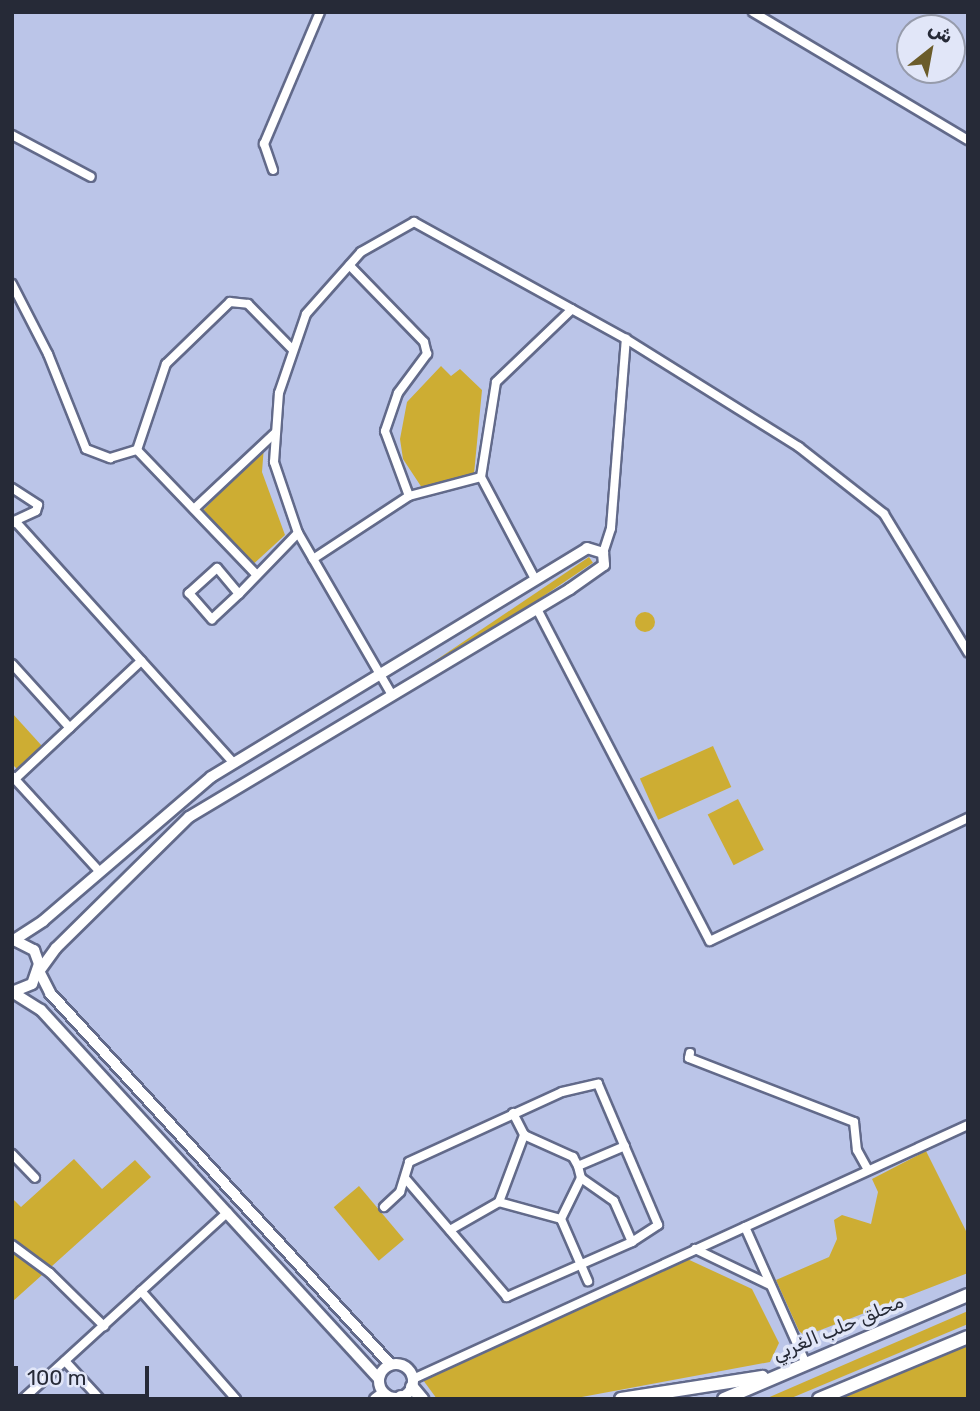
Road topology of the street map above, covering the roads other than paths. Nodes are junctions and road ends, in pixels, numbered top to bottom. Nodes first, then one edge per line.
1 (320, 12) edge
2 (753, 12) edge
3 (12, 135) edge
4 (968, 140) edge
5 (273, 170) dead end
6 (91, 177) dead end
7 (349, 265) junction
8 (12, 284) edge
9 (572, 309) junction
10 (626, 339) junction
11 (293, 350) junction
12 (276, 432) junction
13 (137, 450) junction
14 (481, 477) junction
15 (12, 488) edge
16 (409, 496) junction
17 (194, 509) junction
18 (14, 522) edge
19 (298, 533) junction
20 (603, 553) junction
21 (313, 559) junction
22 (257, 575) junction
23 (535, 579) junction
24 (239, 594) junction
25 (537, 609) junction
26 (968, 652) edge
27 (141, 661) junction
28 (14, 668) edge
29 (379, 673) junction
30 (392, 695) junction
31 (70, 727) junction
32 (234, 763) junction
33 (14, 777) edge
34 (968, 818) edge
35 (100, 872) junction
36 (13, 940) edge
37 (39, 971) junction
38 (12, 992) edge
39 (690, 1053) dead end
40 (513, 1113) junction
41 (968, 1125) edge
42 (524, 1135) junction
43 (625, 1146) junction
44 (12, 1154) edge
45 (578, 1166) junction
46 (868, 1171) junction
47 (35, 1178) dead end
48 (581, 1178) junction
49 (405, 1179) junction
50 (499, 1202) junction
51 (384, 1207) dead end
52 (228, 1212) junction
53 (561, 1219) junction
54 (745, 1227) junction
55 (450, 1230) junction
56 (632, 1242) junction
57 (12, 1245) edge
58 (695, 1249) junction
59 (582, 1265) junction
60 (588, 1281) dead end
61 (770, 1285) junction
62 (141, 1291) junction
63 (968, 1295) edge
64 (104, 1326) junction
65 (968, 1336) edge
66 (65, 1361) junction
67 (804, 1362) junction
68 (390, 1364) junction
69 (776, 1375) junction
70 (379, 1379) junction
71 (412, 1383) junction
72 (379, 1396) edge
73 (402, 1398) edge
74 (23, 1399) edge
75 (100, 1399) edge
76 (236, 1399) edge
77 (422, 1399) edge
78 (621, 1399) edge
79 (724, 1399) edge
80 (819, 1399) edge

1 - 5 street
2 - 4 street
3 - 6 street
7 - 9 street
7 - 11 street
7 - 16 street
8 - 13 street
9 - 10 street
9 - 14 street
10 - 20 street
10 - 26 street
11 - 12 street
11 - 13 street
12 - 17 street
12 - 19 street
13 - 17 street
14 - 16 street
14 - 23 street
15 - 18 street
16 - 21 street
17 - 22 street
18 - 27 street
19 - 21 street
19 - 22 street
20 - 23 street
20 - 25 street
21 - 29 street
22 - 24 street
23 - 29 street
24 - 24 street
25 - 30 street
25 - 34 street
27 - 31 street
27 - 32 street
28 - 31 street
29 - 30 street
29 - 32 street
30 - 37 street
31 - 33 street
32 - 35 street
33 - 35 street
35 - 36 street
36 - 37 main road
37 - 38 main road
37 - 68 main road
38 - 52 main road
39 - 46 street
40 - 42 street
40 - 43 street
40 - 49 street
41 - 46 street
42 - 45 street
42 - 50 street
43 - 45 street
43 - 56 street
44 - 47 street
45 - 48 street
46 - 54 street
48 - 53 street
48 - 56 street
49 - 51 street
49 - 55 street
50 - 53 street
50 - 55 street
52 - 62 street
52 - 70 main road
53 - 59 street
54 - 58 street
54 - 61 street
55 - 59 street
56 - 59 street
57 - 64 street
58 - 61 street
58 - 71 street
59 - 60 street
61 - 67 street
62 - 64 street
62 - 76 street
63 - 67 main road, محلق حلب الغربي
64 - 66 street
65 - 80 main road
66 - 74 street
66 - 75 street
67 - 69 main road, محلق حلب الغربي
68 - 70 main road
68 - 71 main road
69 - 78 main road
69 - 79 main road, محلق حلب الغربي
70 - 72 main road
71 - 73 main road
71 - 77 main road
72 - 73 main road

